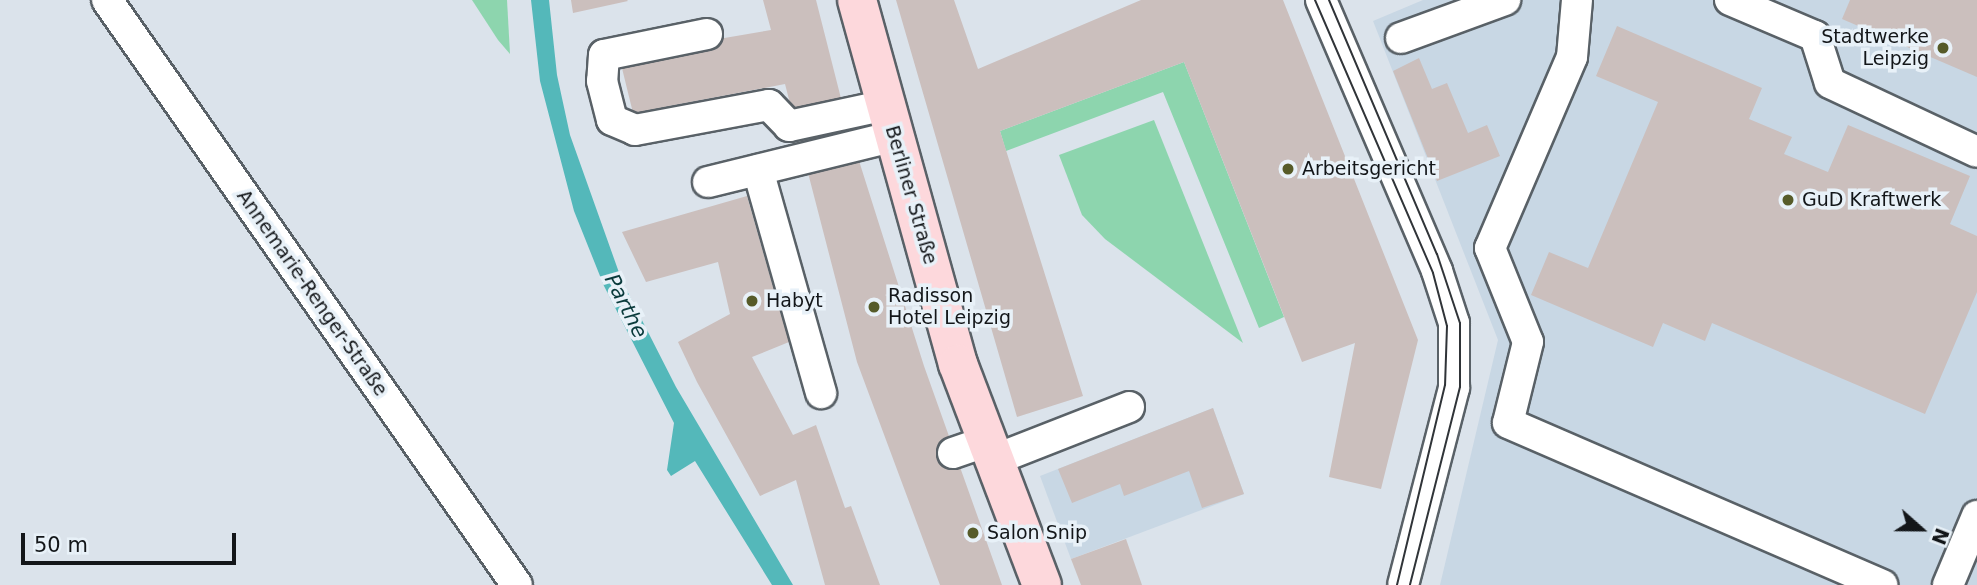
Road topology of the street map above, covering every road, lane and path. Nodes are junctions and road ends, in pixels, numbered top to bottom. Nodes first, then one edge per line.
1 (107, 0) edge
2 (857, 0) edge
3 (1321, 0) edge
4 (1506, 0) edge
5 (1577, 0) edge
6 (1737, 1) edge
7 (707, 34) dead end
8 (1402, 37) dead end
9 (891, 121) junction
10 (1977, 152) edge
11 (758, 170) junction
12 (708, 182) dead end
13 (821, 393) dead end
14 (1129, 407) dead end
15 (978, 451) junction
16 (1977, 516) edge
17 (517, 585) edge
18 (1042, 585) edge
19 (1403, 585) edge
20 (1883, 585) edge
21 (1948, 585) edge

1 - 17 street, Annemarie-Renger-Straße
2 - 9 main road, Berliner Straße
3 - 19 street
4 - 8 street
5 - 20 street
6 - 10 street
7 - 9 street
9 - 11 street
9 - 15 main road, Berliner Straße
11 - 12 street
11 - 13 street
14 - 15 street
15 - 18 main road, Berliner Straße
16 - 21 street

